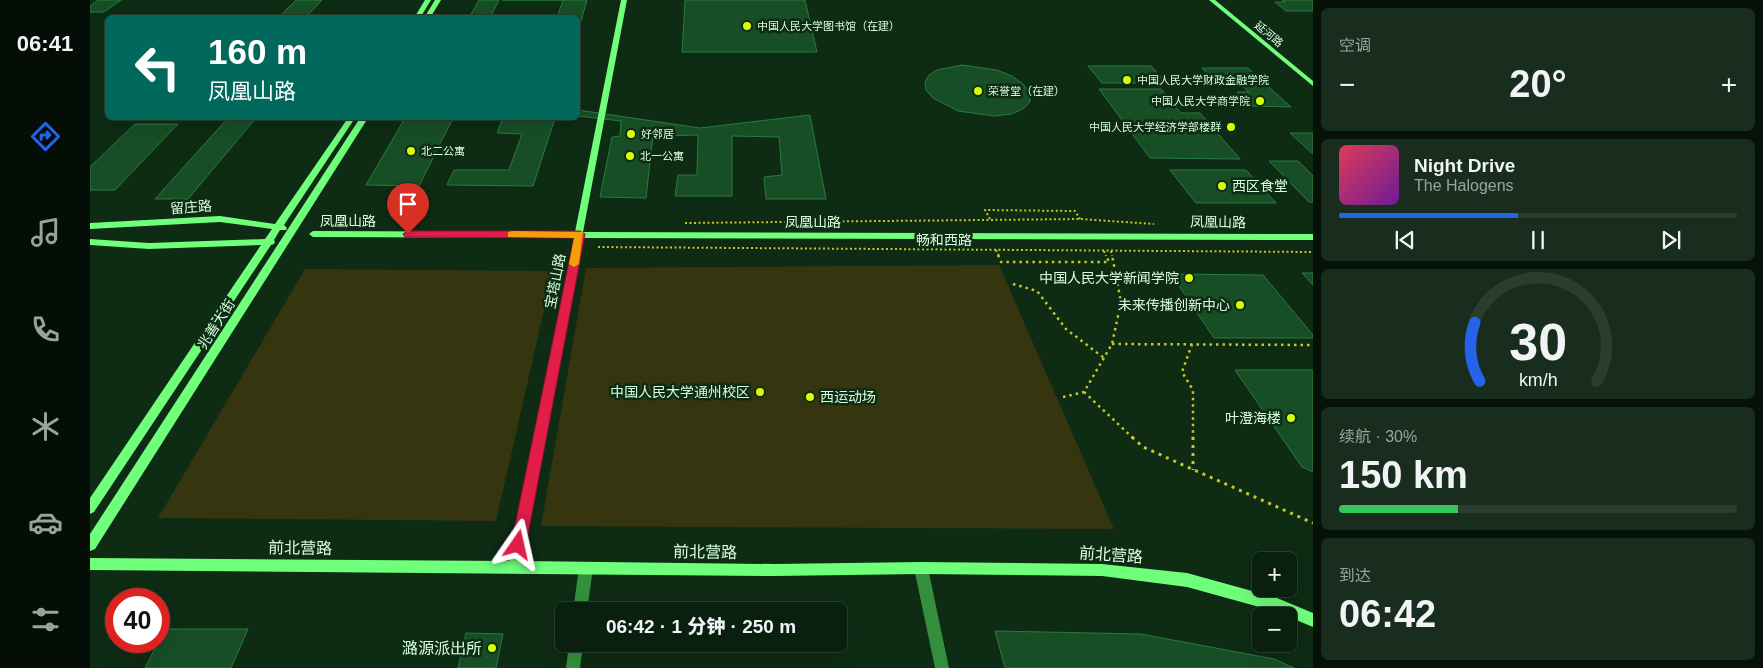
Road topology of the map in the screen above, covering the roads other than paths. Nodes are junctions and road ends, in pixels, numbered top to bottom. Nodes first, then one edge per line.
1 (428, 0) edge
2 (438, 0) edge
3 (624, 0) edge
4 (1212, 0) edge
5 (419, 15) edge
6 (429, 15) edge
7 (1313, 84) edge
8 (350, 120) edge
9 (363, 120) edge
10 (90, 226) edge
11 (278, 228) junction
12 (294, 228) junction
13 (313, 234) dead end
14 (580, 234) junction
15 (1313, 236) edge
16 (285, 241) junction
17 (90, 242) edge
18 (268, 242) junction
19 (90, 508) edge
20 (90, 545) edge
21 (90, 564) edge
22 (514, 567) junction
23 (586, 568) junction
24 (921, 568) junction
25 (581, 602) edge
26 (1313, 620) edge
27 (575, 652) edge
28 (573, 668) edge
29 (942, 668) edge

1 - 5 street
2 - 6 street
3 - 14 street, 宝塔山路
4 - 7 street, 延河路
8 - 11 street, 兆善大街
9 - 12 street, 兆善大街
10 - 11 street, 留庄路
11 - 12 street, 留庄路
11 - 18 street, 兆善大街
12 - 16 street, 兆善大街
13 - 14 street, 凤凰山路
14 - 15 street, 凤凰山路
14 - 22 street, 宝塔山路
16 - 18 street
16 - 20 street, 兆善大街
17 - 18 street
18 - 19 street, 兆善大街
21 - 22 street, 前北营路
22 - 23 street, 前北营路
23 - 24 street, 前北营路
23 - 25 street
24 - 26 street, 前北营路
24 - 29 street
27 - 28 street

